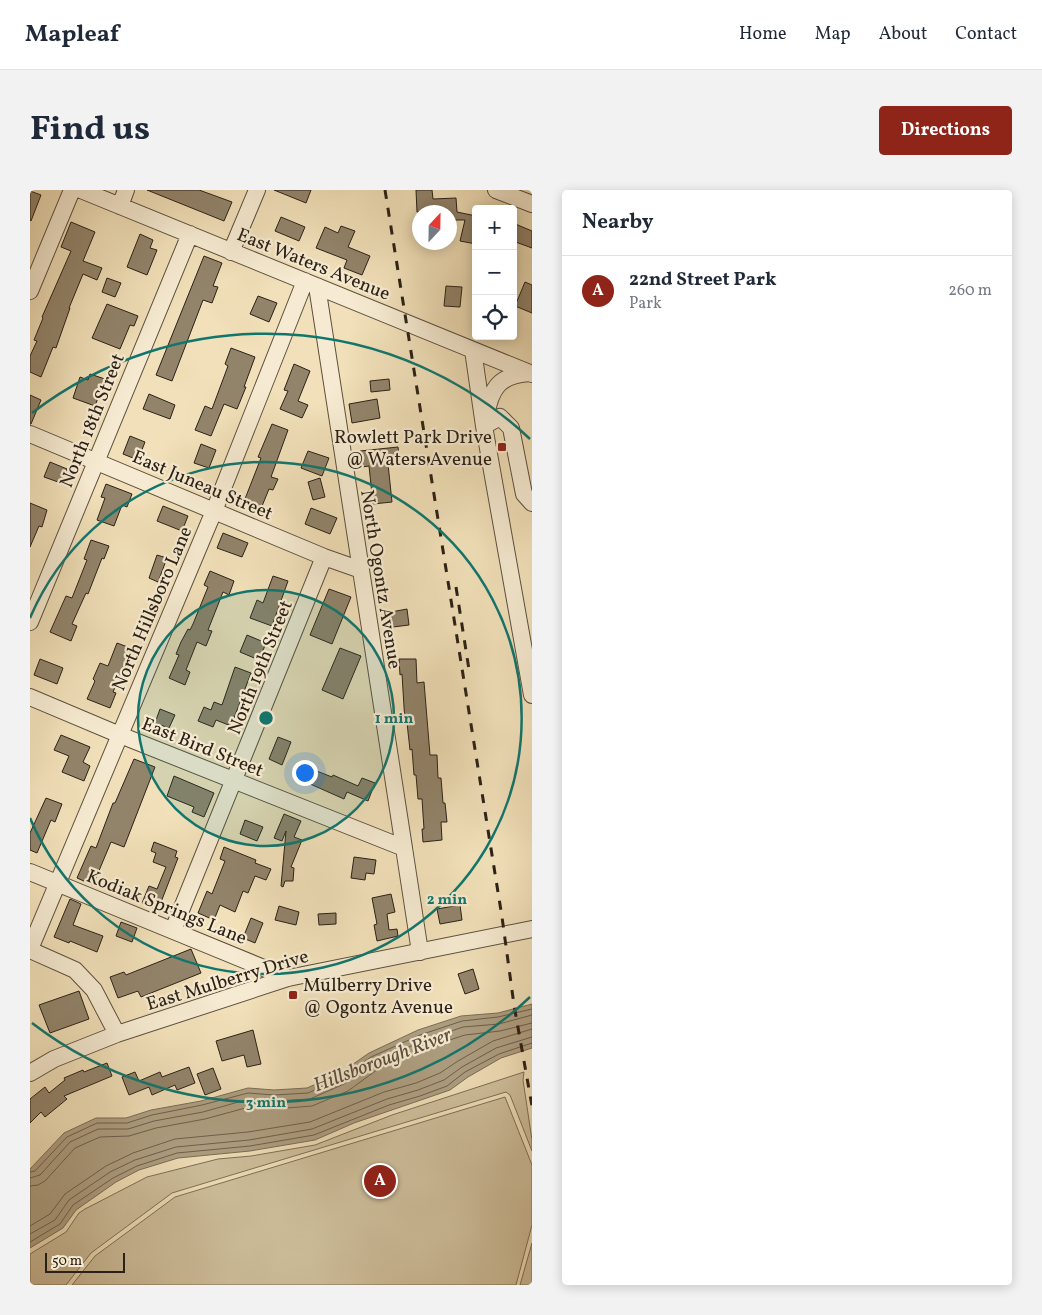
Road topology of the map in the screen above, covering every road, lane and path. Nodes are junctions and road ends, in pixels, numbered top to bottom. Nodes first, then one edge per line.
1 (72, 190) edge
2 (81, 190) edge
3 (126, 190) edge
4 (257, 190) edge
5 (496, 190) edge
6 (532, 204) edge
7 (120, 206) junction
8 (190, 234) junction
9 (231, 252) junction
10 (312, 284) junction
11 (30, 291) edge
12 (473, 350) junction
13 (531, 373) edge
14 (484, 426) junction
15 (30, 434) edge
16 (96, 462) junction
17 (532, 503) edge
18 (214, 511) junction
19 (324, 557) junction
20 (360, 570) junction
21 (30, 622) edge
22 (532, 695) edge
23 (30, 697) edge
24 (120, 735) junction
25 (235, 780) junction
26 (404, 848) junction
27 (30, 872) edge
28 (58, 883) junction
29 (532, 929) edge
30 (173, 930) junction
31 (30, 950) edge
32 (420, 952) junction
33 (288, 978) junction
34 (117, 1034) junction
35 (30, 1073) edge

1 - 11 street
2 - 7 street, East Waters Avenue
3 - 7 street
4 - 9 street
5 - 6 street
7 - 8 street, East Waters Avenue
8 - 9 street, East Waters Avenue
8 - 16 street, North 18th Street
9 - 10 street, East Waters Avenue
10 - 12 street, East Waters Avenue
10 - 18 street, North Hillsboro Lane
10 - 20 street, North Ogontz Avenue
12 - 13 street, East Waters Avenue
12 - 14 street
13 - 14 street
14 - 17 street
14 - 22 street
15 - 16 street, East Juneau Street
16 - 18 street, East Juneau Street
16 - 21 street, North 18th Street
18 - 19 street, East Juneau Street
18 - 24 street, North Hillsboro Lane
19 - 20 street, East Juneau Street
19 - 25 street, North 19th Street
20 - 26 street, North Ogontz Avenue
23 - 24 street, East Bird Street
24 - 25 street, East Bird Street
24 - 28 street, North Hillsboro Lane
25 - 26 street, East Bird Street
25 - 30 street, North 19th Street
26 - 32 street
27 - 28 street, Kodiak Springs Lane
28 - 30 street, Kodiak Springs Lane
28 - 31 street, North Hillsboro Lane
29 - 32 street, East Mulberry Drive
30 - 33 street, Kodiak Springs Lane
31 - 34 street
32 - 33 street, East Mulberry Drive
33 - 34 street, East Mulberry Drive
34 - 35 street, East Mulberry Drive

